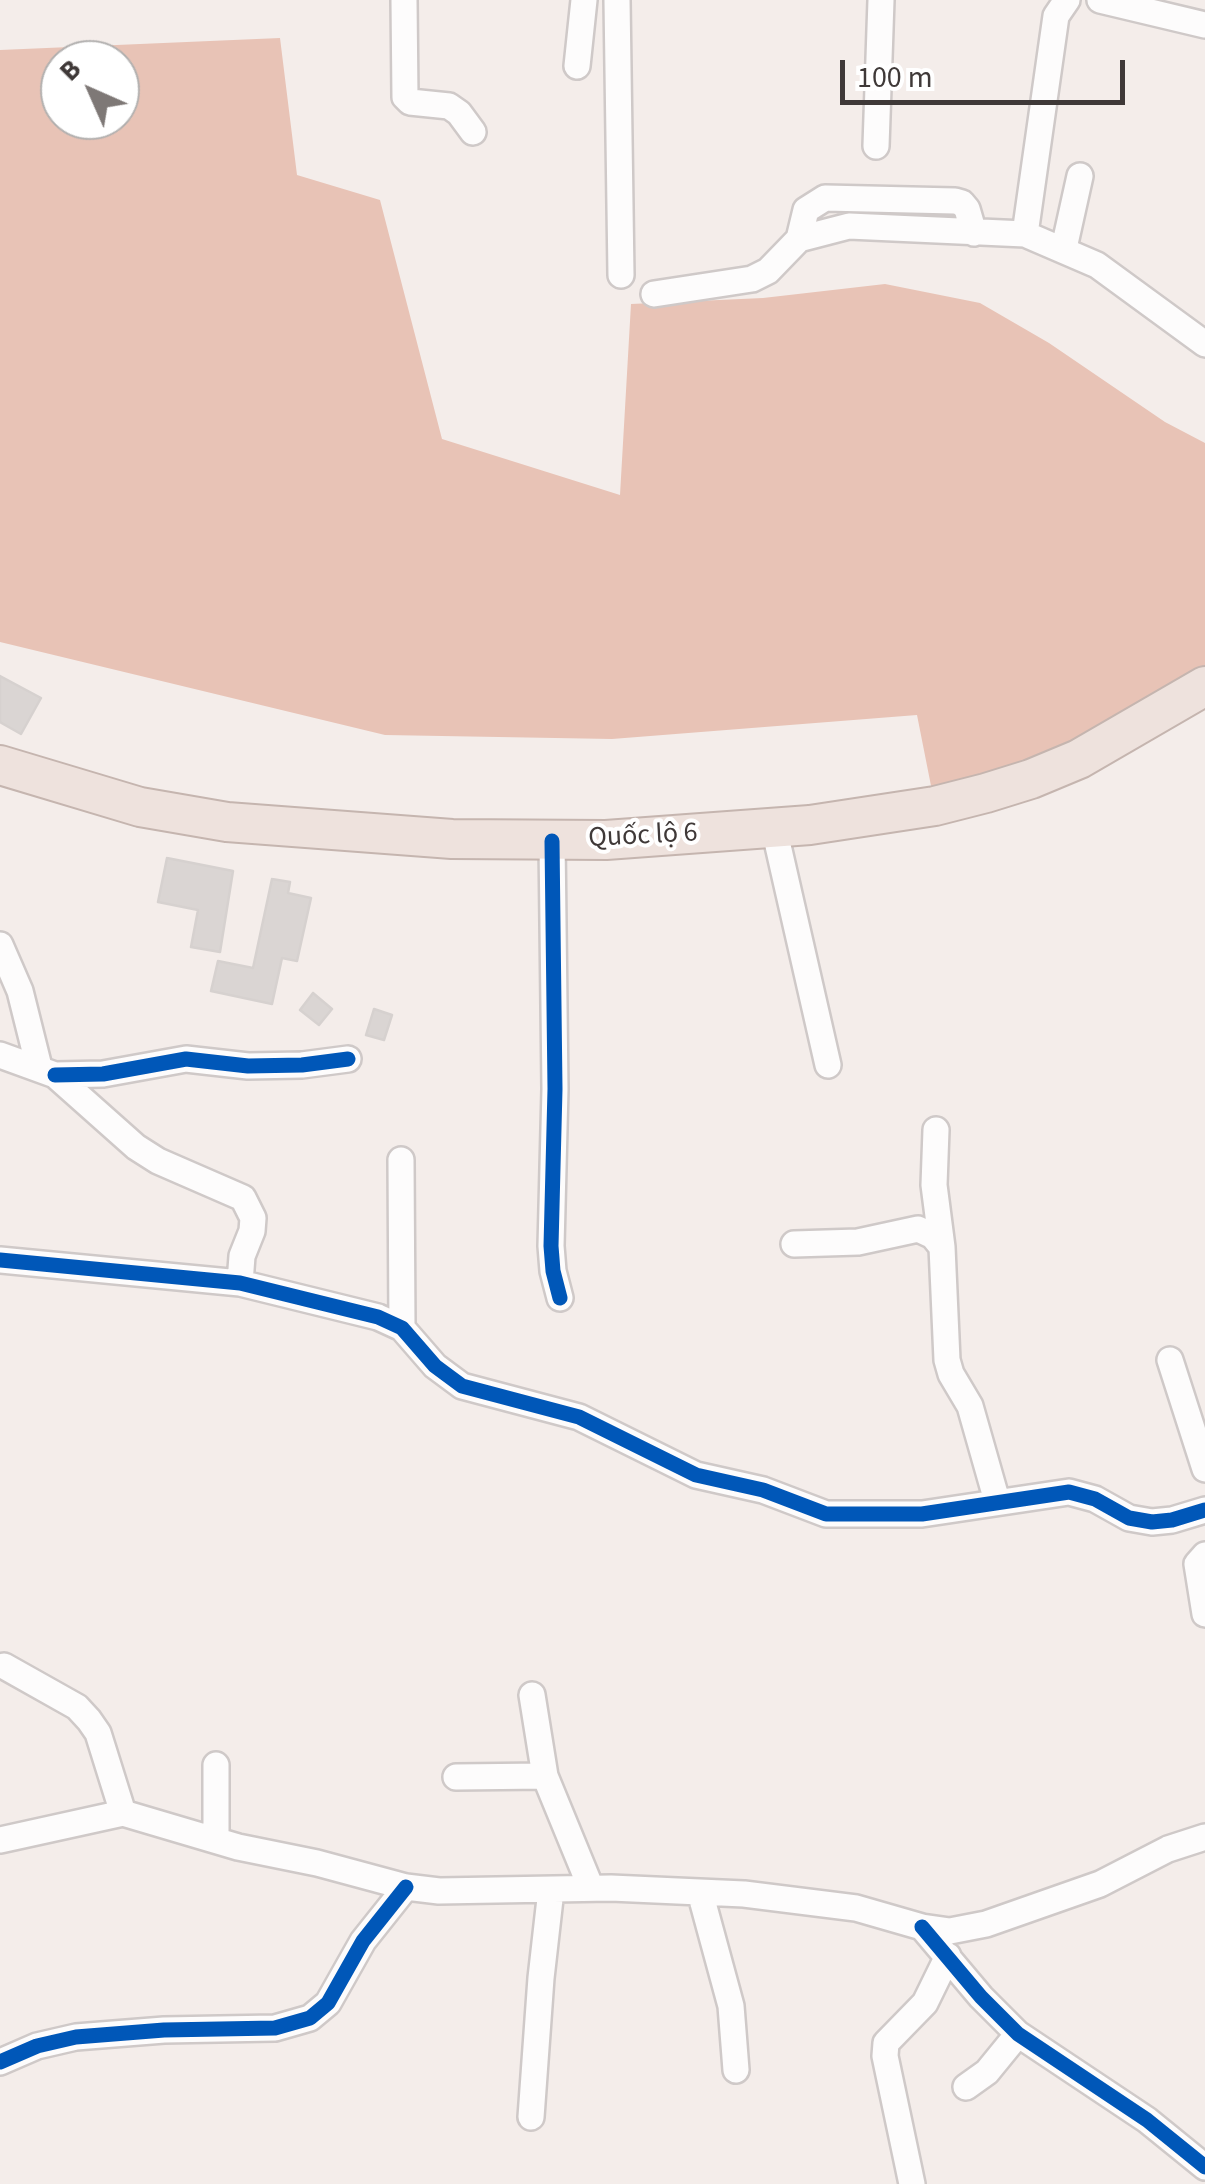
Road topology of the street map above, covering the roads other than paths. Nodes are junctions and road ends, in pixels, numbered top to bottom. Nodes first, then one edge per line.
1 (404, 0) edge
2 (584, 0) edge
3 (617, 0) edge
4 (881, 0) edge
5 (1068, 0) edge
6 (1100, 0) edge
7 (1205, 25) edge
8 (577, 66) dead end
9 (473, 132) dead end
10 (876, 146) dead end
11 (1080, 176) dead end
12 (1025, 234) junction
13 (1064, 248) junction
14 (621, 275) dead end
15 (654, 294) dead end
16 (1205, 344) edge
17 (1205, 686) edge
18 (0, 765) edge
19 (774, 828) junction
20 (552, 841) junction
21 (0, 945) edge
22 (0, 1054) edge
23 (348, 1059) dead end
24 (828, 1064) dead end
25 (47, 1071) junction
26 (936, 1130) dead end
27 (400, 1160) dead end
28 (794, 1244) dead end
29 (942, 1247) junction
30 (0, 1260) edge
31 (240, 1283) junction
32 (560, 1298) dead end
33 (402, 1328) junction
34 (1170, 1360) dead end
35 (1205, 1470) edge
36 (997, 1501) junction
37 (1205, 1510) edge
38 (1205, 1556) edge
39 (1205, 1614) edge
40 (4, 1666) dead end
41 (532, 1695) dead end
42 (216, 1765) dead end
43 (546, 1776) junction
44 (456, 1777) dead end
45 (123, 1813) junction
46 (1205, 1837) edge
47 (0, 1840) edge
48 (216, 1840) junction
49 (406, 1887) junction
50 (592, 1888) junction
51 (551, 1890) junction
52 (700, 1892) junction
53 (922, 1927) junction
54 (948, 1956) junction
55 (1018, 2034) junction
56 (0, 2062) edge
57 (736, 2070) dead end
58 (966, 2087) dead end
59 (532, 2117) dead end
60 (1205, 2167) edge
61 (912, 2184) edge

1 - 9 street
2 - 8 street
3 - 14 street
4 - 10 street
5 - 12 street
6 - 7 street
11 - 13 street
12 - 13 street
12 - 15 street
13 - 16 street
17 - 19 highway, Quốc lộ 6
18 - 20 highway, Quốc lộ 6
19 - 20 highway, Quốc lộ 6
19 - 24 street
20 - 32 street
21 - 25 street
22 - 25 street
23 - 25 street
25 - 31 street
26 - 29 street
27 - 33 street
28 - 29 street
29 - 36 street
30 - 31 street
31 - 33 street
33 - 36 street
34 - 35 street
36 - 37 street
38 - 39 street
40 - 45 street
41 - 43 street
42 - 48 street
43 - 44 street
43 - 50 street
45 - 47 street
45 - 48 street
46 - 53 street
48 - 49 street
49 - 51 street
49 - 56 street
50 - 51 street
50 - 52 street
51 - 59 street
52 - 53 street
52 - 57 street
53 - 54 street
54 - 55 street
54 - 61 street
55 - 58 street
55 - 60 street

